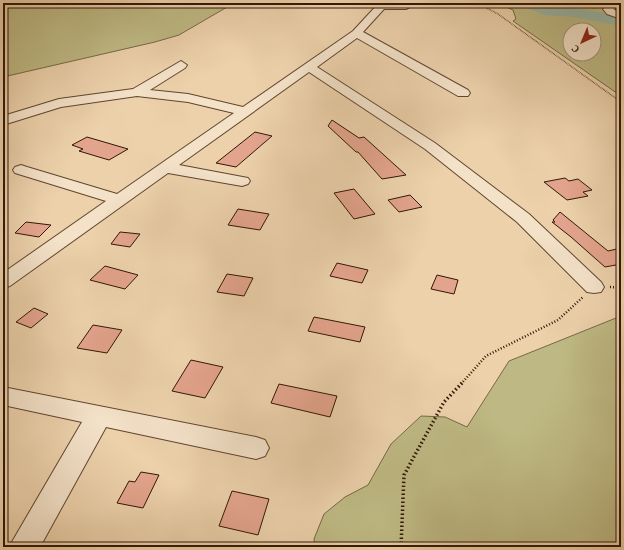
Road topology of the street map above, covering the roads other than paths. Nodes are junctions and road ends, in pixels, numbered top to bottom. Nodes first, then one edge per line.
1 (412, 3) edge
2 (621, 4) edge
3 (621, 16) edge
4 (357, 33) junction
5 (181, 65) dead end
6 (309, 67) junction
7 (137, 92) junction
8 (463, 94) dead end
9 (246, 112) junction
10 (3, 121) edge
11 (166, 168) junction
12 (21, 170) dead end
13 (242, 181) dead end
14 (120, 200) junction
15 (3, 282) edge
16 (594, 286) road end
17 (3, 396) edge
18 (99, 416) junction
19 (256, 448) dead end
20 (24, 547) edge

1 - 4 street
2 - 3 street
4 - 6 street
4 - 8 street
5 - 7 street
6 - 9 street
6 - 16 street
7 - 9 street
7 - 10 street
9 - 11 street
11 - 13 street
11 - 14 street
12 - 14 street
14 - 15 street
17 - 18 street
18 - 19 street
18 - 20 street

